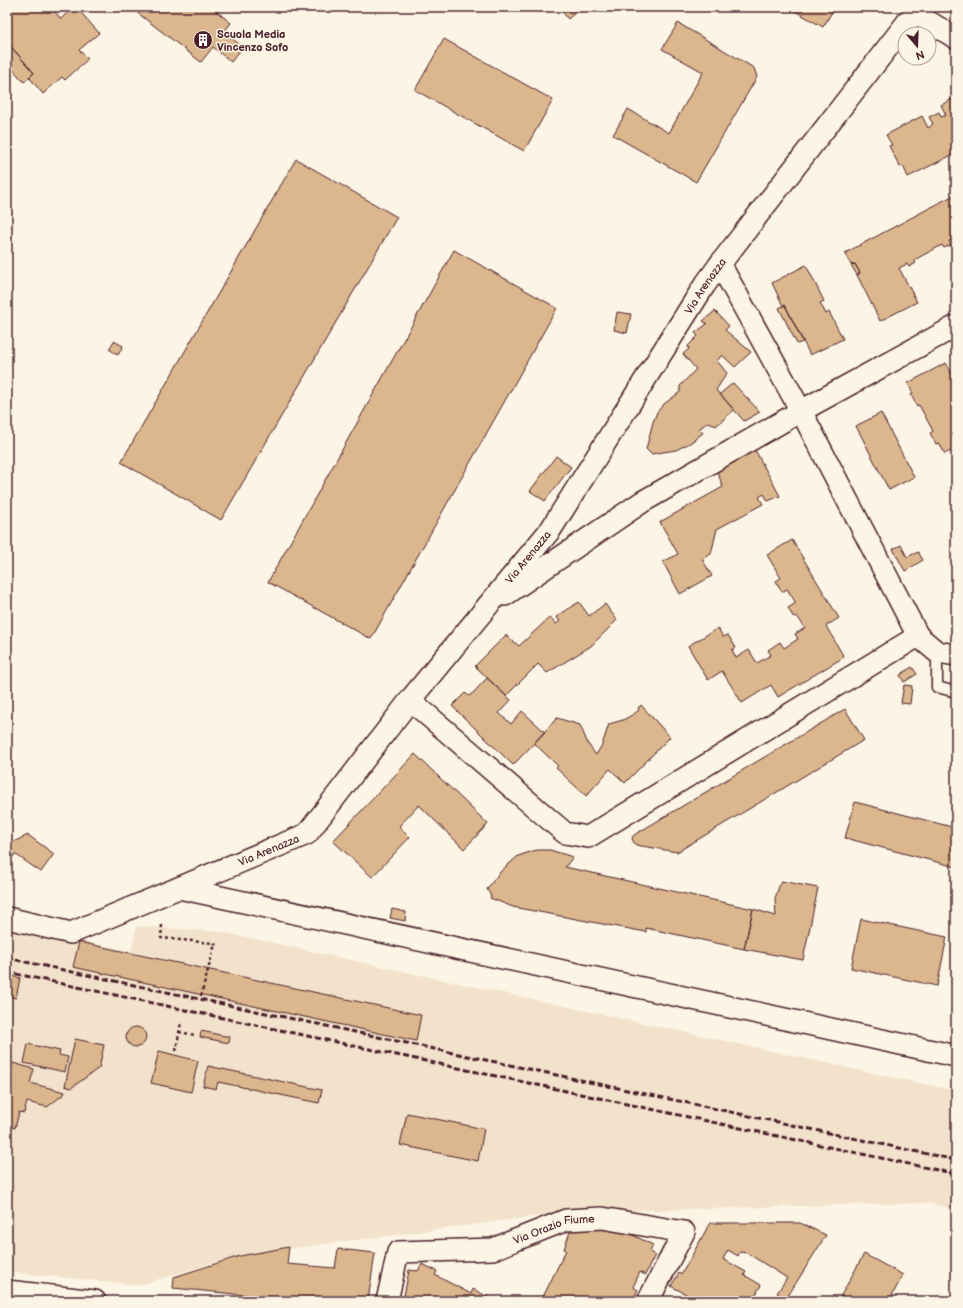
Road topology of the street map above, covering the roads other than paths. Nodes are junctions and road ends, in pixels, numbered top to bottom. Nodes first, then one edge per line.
1 (916, 10) edge
2 (956, 38) edge
3 (720, 264) junction
4 (956, 326) edge
5 (801, 411) junction
6 (485, 609) junction
7 (918, 636) junction
8 (946, 654) edge
9 (956, 692) edge
10 (410, 700) junction
11 (179, 888) junction
12 (7, 918) edge
13 (956, 1056) edge
14 (7, 1291) edge
15 (50, 1298) edge
16 (95, 1301) edge
17 (387, 1301) edge
18 (648, 1301) edge

1 - 2 street
1 - 3 street, Via Arenazza
3 - 5 street
3 - 6 street, Via Arenazza
4 - 5 street
5 - 6 street
5 - 7 street
6 - 10 street, Via Arenazza
7 - 8 street
7 - 10 street
8 - 9 lane
10 - 11 street, Via Arenazza
11 - 12 street, Via Arenazza
11 - 13 street
14 - 15 street
15 - 16 street
17 - 18 street, Via Orazio Fiume

